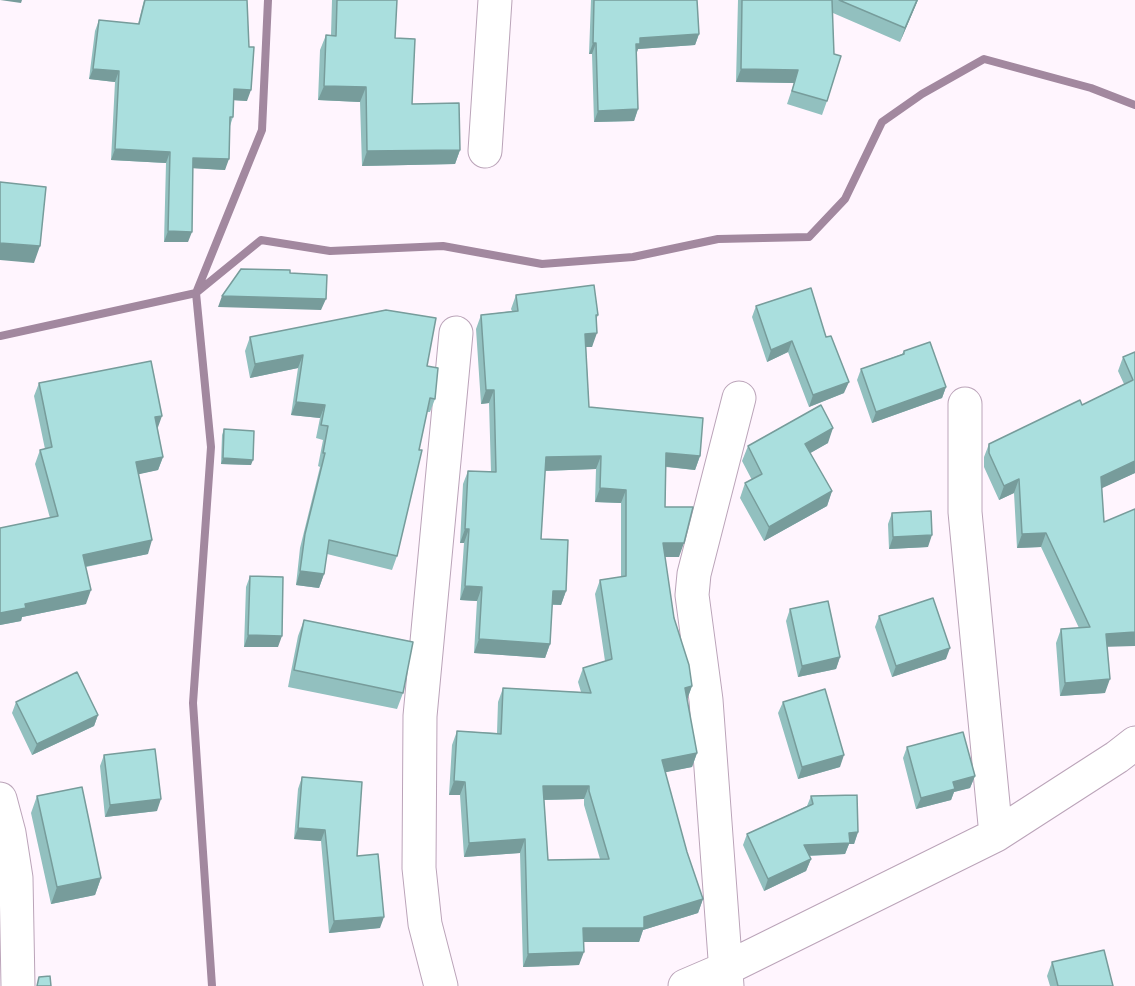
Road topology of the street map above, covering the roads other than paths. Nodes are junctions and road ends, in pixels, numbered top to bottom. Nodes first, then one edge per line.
1 (495, 0) edge
2 (485, 151) dead end
3 (456, 333) dead end
4 (739, 398) dead end
5 (965, 404) dead end
6 (1135, 742) edge
7 (0, 799) edge
8 (4, 833) edge
9 (996, 835) junction
10 (727, 977) edge
11 (18, 986) edge
12 (441, 986) edge
13 (685, 986) edge

1 - 2 street
3 - 12 street
4 - 10 street
5 - 9 street
6 - 9 street
7 - 8 street
8 - 11 street
9 - 10 street
10 - 13 street

